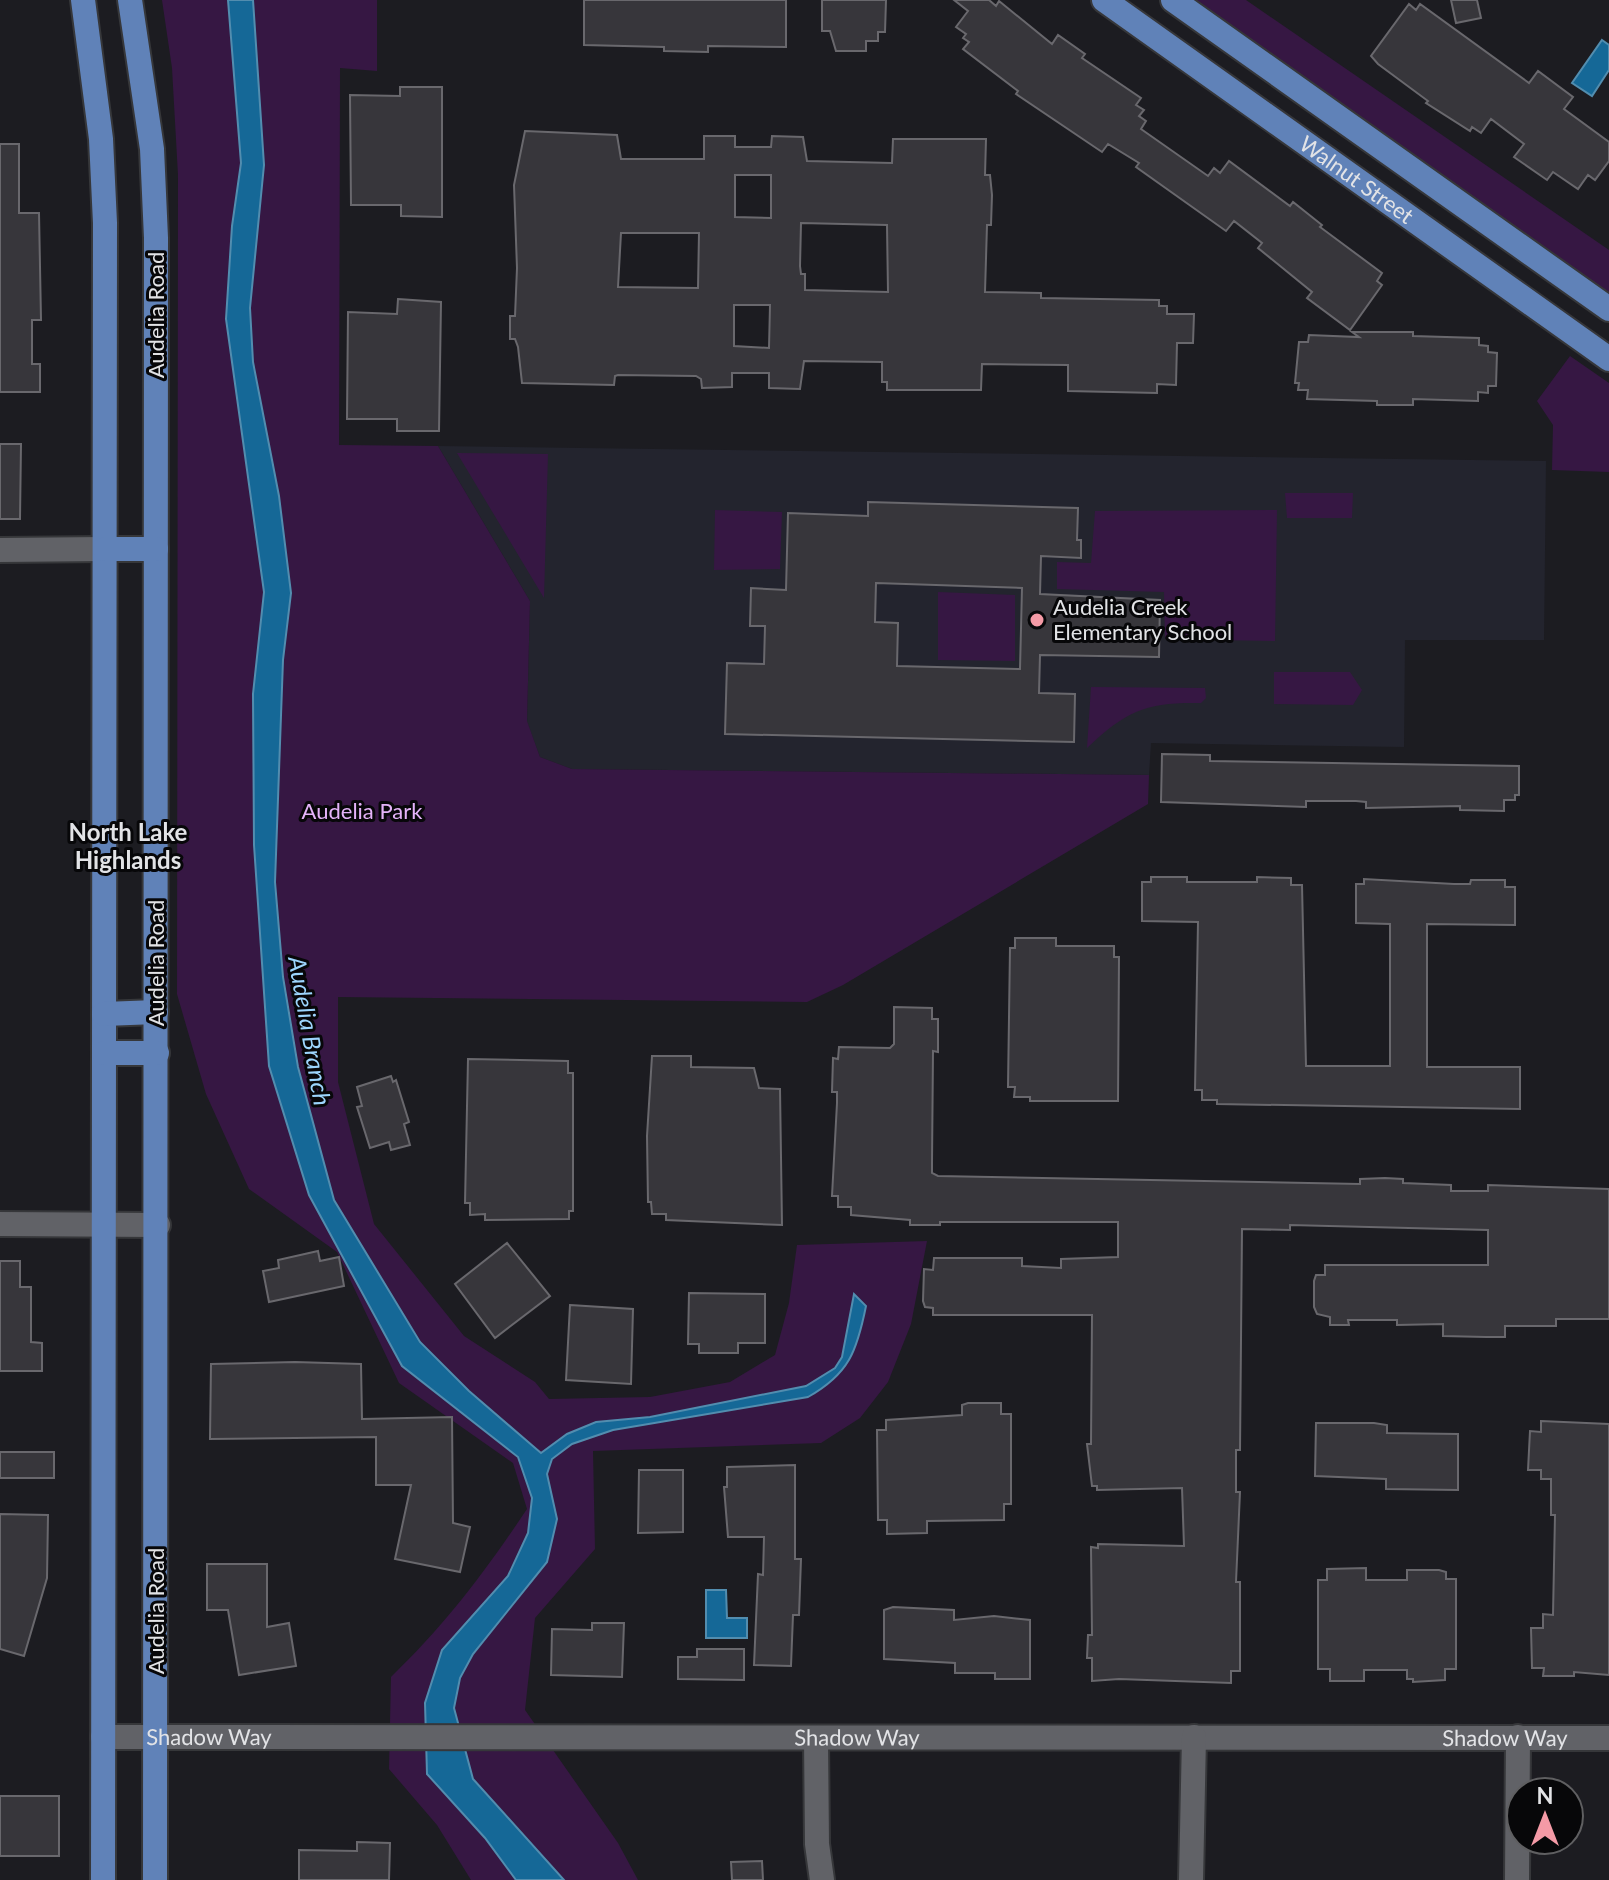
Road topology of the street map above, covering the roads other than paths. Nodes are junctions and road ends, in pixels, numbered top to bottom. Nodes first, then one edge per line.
1 (83, 0) edge
2 (130, 0) edge
3 (1104, 0) edge
4 (1173, 0) edge
5 (1588, 294) junction
6 (1609, 309) edge
7 (1564, 327) junction
8 (1609, 359) edge
9 (105, 549) junction
10 (156, 549) junction
11 (0, 550) edge
12 (156, 1012) junction
13 (104, 1014) junction
14 (104, 1053) junction
15 (157, 1053) junction
16 (0, 1224) edge
17 (104, 1225) junction
18 (158, 1225) junction
19 (103, 1737) junction
20 (155, 1737) junction
21 (1194, 1737) junction
22 (1518, 1737) junction
23 (816, 1738) junction
24 (1609, 1738) edge
25 (103, 1880) edge
26 (155, 1880) edge
27 (822, 1880) edge
28 (1191, 1880) edge
29 (1517, 1880) edge

1 - 9 main road
2 - 10 main road, Audelia Road
3 - 7 main road, Walnut Street
4 - 5 main road, Walnut Street
5 - 6 main road, Walnut Street
5 - 7 main road
7 - 8 main road, Walnut Street
9 - 10 main road
9 - 11 street
9 - 13 main road
10 - 12 main road, Audelia Road
12 - 13 main road
12 - 15 main road, Audelia Road
13 - 14 main road
14 - 15 main road
14 - 17 main road
15 - 18 main road, Audelia Road
16 - 17 street
17 - 18 street
17 - 19 main road
18 - 20 main road, Audelia Road
19 - 20 street, Shadow Way
19 - 25 main road
20 - 23 street, Shadow Way
20 - 26 main road, Audelia Road
21 - 22 street, Shadow Way
21 - 23 street, Shadow Way
21 - 28 street
22 - 24 street, Shadow Way
22 - 29 street
23 - 27 street

